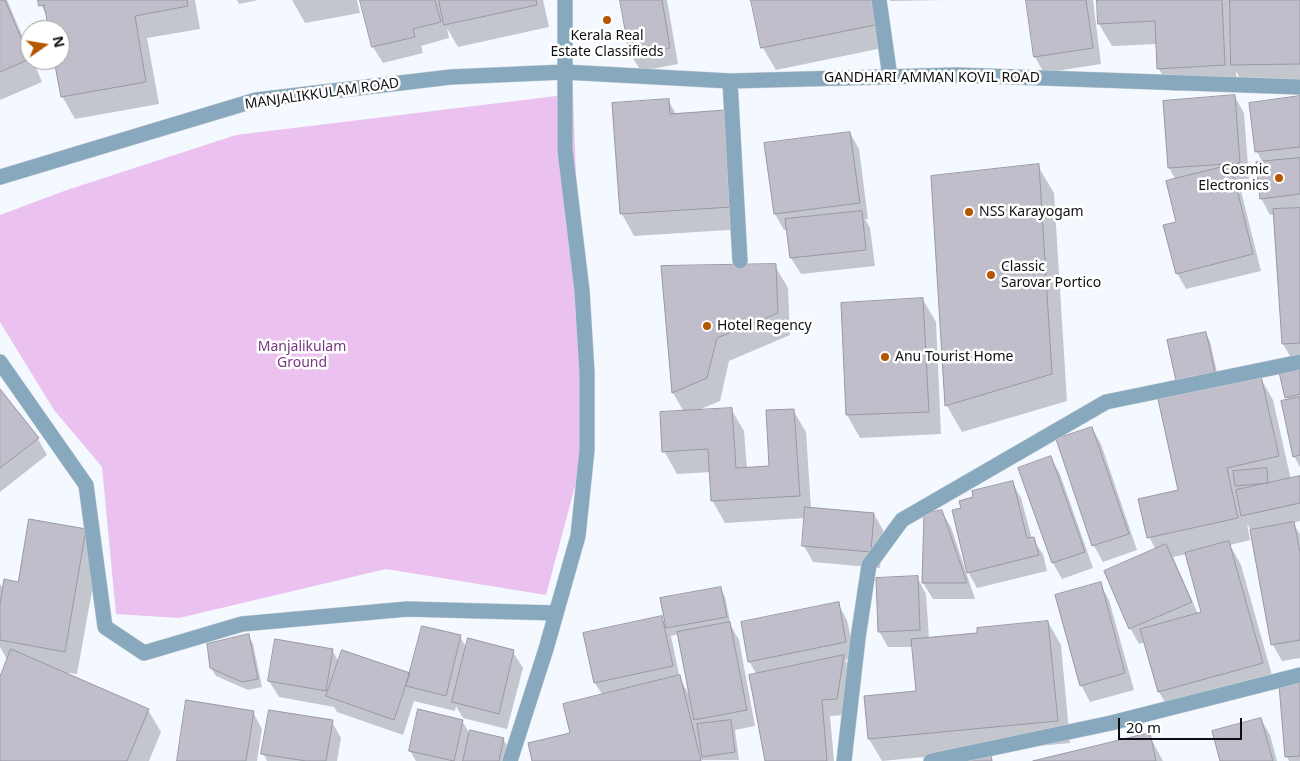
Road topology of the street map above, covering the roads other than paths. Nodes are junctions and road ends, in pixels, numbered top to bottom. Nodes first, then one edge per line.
1 (565, 0) edge
2 (880, 0) edge
3 (564, 72) junction
4 (890, 77) junction
5 (730, 81) junction
6 (1300, 87) edge
7 (0, 177) edge
8 (740, 262) dead end
9 (0, 362) edge
10 (1300, 362) edge
11 (556, 613) junction
12 (1300, 675) edge
13 (510, 761) edge
14 (844, 761) edge
15 (931, 761) edge

1 - 3 street
2 - 4 street
3 - 5 street, GANDHARI AMMAN KOVIL ROAD
3 - 7 street, MANJALIKKULAM ROAD
3 - 11 street
4 - 5 street, GANDHARI AMMAN KOVIL ROAD
4 - 6 street, GANDHARI AMMAN KOVIL ROAD
5 - 8 street
9 - 11 street
10 - 14 street
11 - 13 street
12 - 15 street

